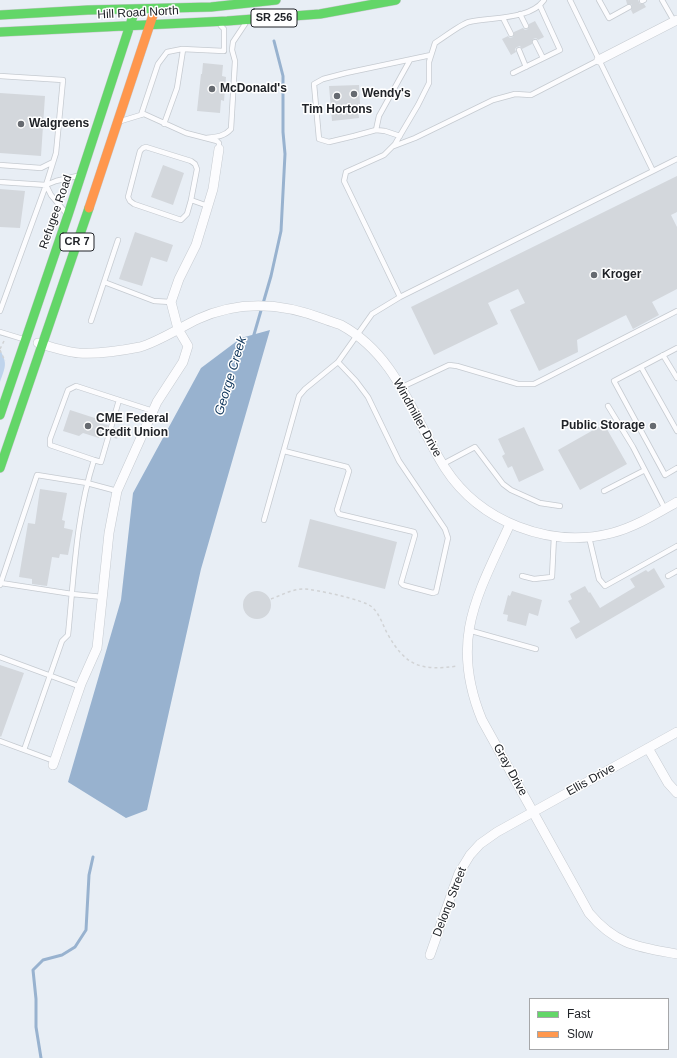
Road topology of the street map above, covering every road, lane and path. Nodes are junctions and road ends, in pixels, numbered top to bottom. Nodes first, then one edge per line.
1 (276, 0) edge
2 (396, 0) edge
3 (544, 0) edge
4 (570, 0) edge
5 (600, 0) edge
6 (662, 0) edge
7 (258, 1) edge
8 (540, 6) junction
9 (630, 7) dead end
10 (134, 13) junction
11 (520, 14) junction
12 (0, 15) edge
13 (503, 18) junction
14 (248, 19) junction
15 (151, 20) junction
16 (217, 21) junction
17 (676, 21) edge
18 (130, 25) junction
19 (140, 25) junction
20 (526, 26) dead end
21 (0, 32) edge
22 (511, 34) dead end
23 (535, 42) dead end
24 (183, 50) junction
25 (519, 50) dead end
26 (431, 55) junction
27 (543, 58) junction
28 (410, 60) junction
29 (599, 60) junction
30 (526, 66) junction
31 (513, 74) dead end
32 (0, 76) edge
33 (141, 115) junction
34 (118, 123) junction
35 (164, 124) junction
36 (376, 130) junction
37 (400, 136) junction
38 (204, 138) junction
39 (393, 146) junction
40 (220, 149) joint
41 (677, 160) edge
42 (53, 162) junction
43 (0, 166) edge
44 (653, 171) junction
45 (81, 175) junction
46 (0, 182) edge
47 (46, 186) junction
48 (95, 190) junction
49 (191, 200) junction
50 (208, 206) junction
51 (68, 215) junction
52 (118, 240) dead end
53 (104, 282) junction
54 (400, 297) junction
55 (171, 302) junction
56 (0, 311) edge
57 (677, 311) edge
58 (91, 321) dead end
59 (178, 329) junction
60 (0, 332) edge
61 (357, 336) junction
62 (25, 339) junction
63 (39, 344) junction
64 (677, 348) edge
65 (663, 355) junction
66 (338, 362) junction
67 (641, 367) junction
68 (677, 378) edge
69 (402, 387) junction
70 (119, 400) junction
71 (608, 406) dead end
72 (153, 411) junction
73 (0, 415) edge
74 (677, 431) edge
75 (284, 451) junction
76 (94, 460) junction
77 (443, 464) junction
78 (0, 468) edge
79 (677, 468) edge
80 (645, 470) junction
81 (87, 483) junction
82 (117, 491) junction
83 (604, 492) dead end
84 (677, 502) edge
85 (560, 506) dead end
86 (665, 509) junction
87 (264, 520) dead end
88 (510, 524) junction
89 (554, 536) junction
90 (589, 537) junction
91 (677, 546) edge
92 (677, 571) edge
93 (522, 576) dead end
94 (668, 576) dead end
95 (0, 584) edge
96 (72, 594) junction
97 (103, 596) junction
98 (271, 599) dead end
99 (468, 630) junction
100 (536, 649) dead end
101 (0, 657) edge
102 (468, 664) junction
103 (51, 676) junction
104 (80, 687) junction
105 (677, 732) edge
106 (0, 741) edge
107 (648, 748) junction
108 (24, 750) junction
109 (54, 763) joint
110 (677, 793) edge
111 (533, 812) junction
112 (430, 954) dead end
113 (677, 954) edge

1 - 7 main road, Hill Road North / SR 256
2 - 14 main road, Hill Road North / SR 256
3 - 8 lane
4 - 29 lane
5 - 9 lane
6 - 17 lane
7 - 10 main road, Hill Road North / SR 256
8 - 11 lane
8 - 27 lane
10 - 12 main road, Hill Road North / SR 256
10 - 18 main road, Refugee Road / CR 7
10 - 19 main road
11 - 13 lane
11 - 20 lane
13 - 22 lane
13 - 26 lane
14 - 16 main road, Hill Road North / SR 256
14 - 38 lane
15 - 16 main road, Hill Road North / SR 256
15 - 19 main road, Hill Road North / SR 256
15 - 34 main road, Refugee Road / CR 7
16 - 24 lane
17 - 29 street
18 - 19 main road, Hill Road North / SR 256
18 - 21 main road, Hill Road North / SR 256
18 - 45 main road, Refugee Road / CR 7
19 - 48 main road, Refugee Road
23 - 27 lane
24 - 33 lane
24 - 35 lane
25 - 30 lane
26 - 28 lane
26 - 37 lane
27 - 30 lane
28 - 36 lane
28 - 36 lane
29 - 39 lane
29 - 44 lane
30 - 31 lane
32 - 42 lane
33 - 34 lane
33 - 35 lane
34 - 48 main road, Refugee Road / CR 7
35 - 38 lane
36 - 37 lane
37 - 39 lane
38 - 40 lane
39 - 54 lane
40 - 50 street
41 - 44 lane
42 - 43 lane
42 - 47 lane
44 - 54 lane
45 - 47 lane
45 - 51 main road, Refugee Road / CR 7
46 - 47 lane
47 - 51 lane
47 - 56 lane
48 - 63 main road, Refugee Road / CR 7
49 - 49 lane
49 - 50 lane
50 - 55 street
51 - 62 main road, Refugee Road / CR 7
52 - 53 lane
53 - 55 lane
53 - 58 lane
54 - 61 lane
55 - 59 street
57 - 69 lane
59 - 61 street, Windmiller Drive
59 - 63 street, Windmiller Drive
59 - 72 street
60 - 62 lane
61 - 66 lane
61 - 69 street, Windmiller Drive
62 - 63 lane
62 - 73 main road, Refugee Road / CR 7
63 - 78 main road, Refugee Road / CR 7
64 - 65 lane
65 - 67 lane
65 - 68 lane
66 - 75 lane
66 - 75 lane
67 - 74 lane
67 - 79 lane
69 - 77 street, Windmiller Drive
70 - 72 lane
70 - 76 lane
70 - 76 lane
71 - 80 lane
72 - 82 street
75 - 87 lane
76 - 81 lane
77 - 85 lane
77 - 88 street, Windmiller Drive
80 - 83 lane
80 - 86 lane
81 - 82 lane
81 - 95 lane
81 - 96 lane
82 - 97 street
84 - 86 street, Windmiller Drive
86 - 90 street, Windmiller Drive
88 - 89 street, Windmiller Drive
88 - 99 street, Gray Drive
89 - 90 street, Windmiller Drive
89 - 93 lane
90 - 91 lane
92 - 94 lane
95 - 96 lane
96 - 97 lane
96 - 103 lane
97 - 104 street
98 - 102 path
99 - 100 lane
99 - 102 street, Gray Drive
101 - 103 lane
102 - 111 street, Gray Drive
103 - 104 lane
103 - 108 lane
104 - 109 street
105 - 107 street
106 - 108 lane
107 - 110 street
107 - 111 street, Ellis Drive
108 - 109 lane
111 - 112 street, Delong Street
111 - 113 street, Gray Drive

